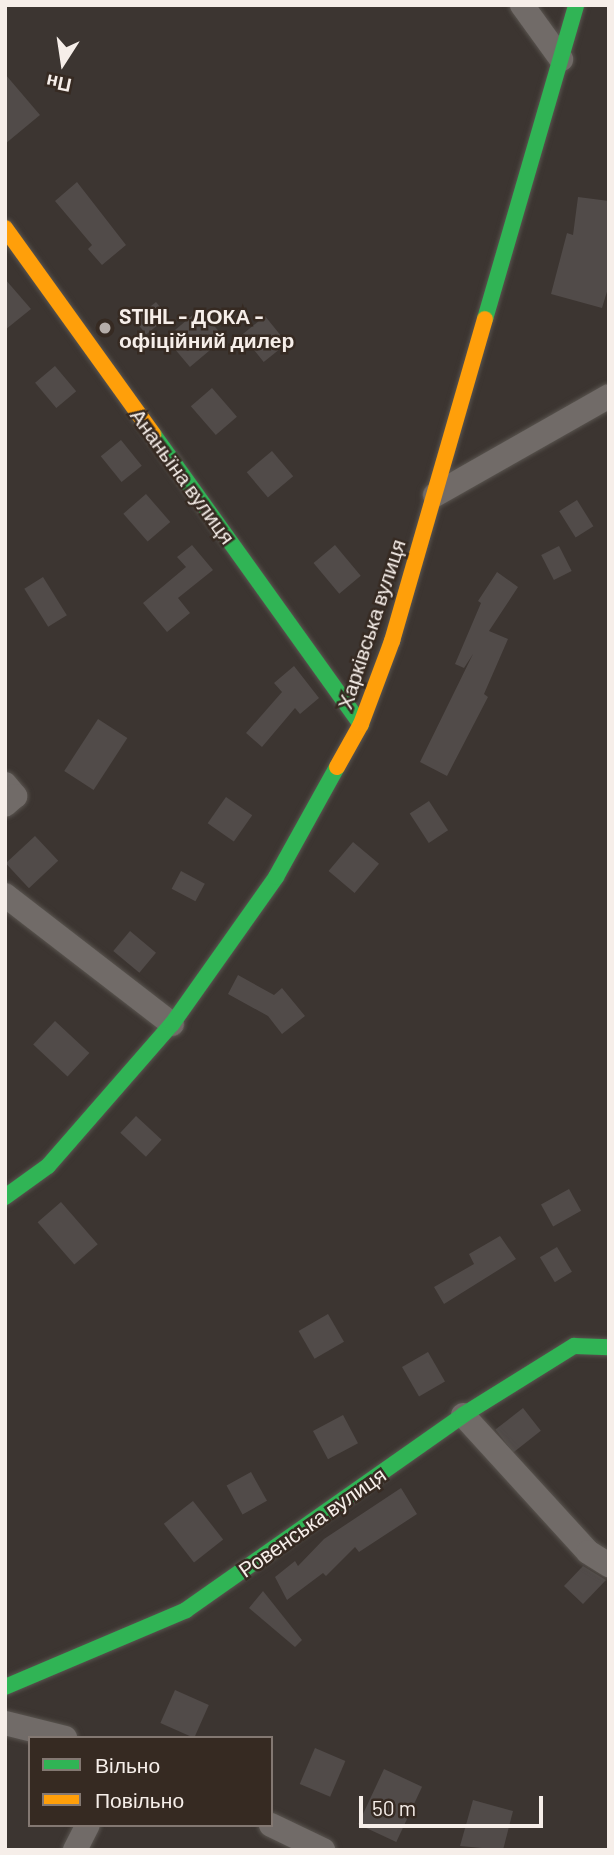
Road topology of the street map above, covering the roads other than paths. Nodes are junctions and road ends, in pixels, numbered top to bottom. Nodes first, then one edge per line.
1 (522, 5) edge
2 (576, 5) edge
3 (561, 59) junction
4 (5, 228) edge
5 (609, 396) edge
6 (435, 495) junction
7 (361, 724) junction
8 (5, 784) edge
9 (5, 805) edge
10 (5, 895) edge
11 (172, 1024) junction
12 (5, 1197) edge
13 (609, 1348) edge
14 (463, 1415) junction
15 (609, 1565) edge
16 (5, 1687) edge
17 (5, 1723) edge
18 (57, 1736) edge
19 (273, 1826) edge
20 (88, 1827) edge
21 (75, 1850) edge
22 (323, 1850) edge

1 - 3 street
2 - 3 main road, Харківська вулиця
3 - 6 main road, Харківська вулиця
4 - 7 main road, Ананьїна вулиця
5 - 6 street
6 - 7 main road, Харківська вулиця
7 - 11 main road, Харківська вулиця
8 - 9 street
10 - 11 street
11 - 12 main road, Харківська вулиця
13 - 14 main road, Ровенська вулиця
14 - 15 street
14 - 16 main road, Ровенська вулиця
17 - 18 street
19 - 22 street
20 - 21 street

